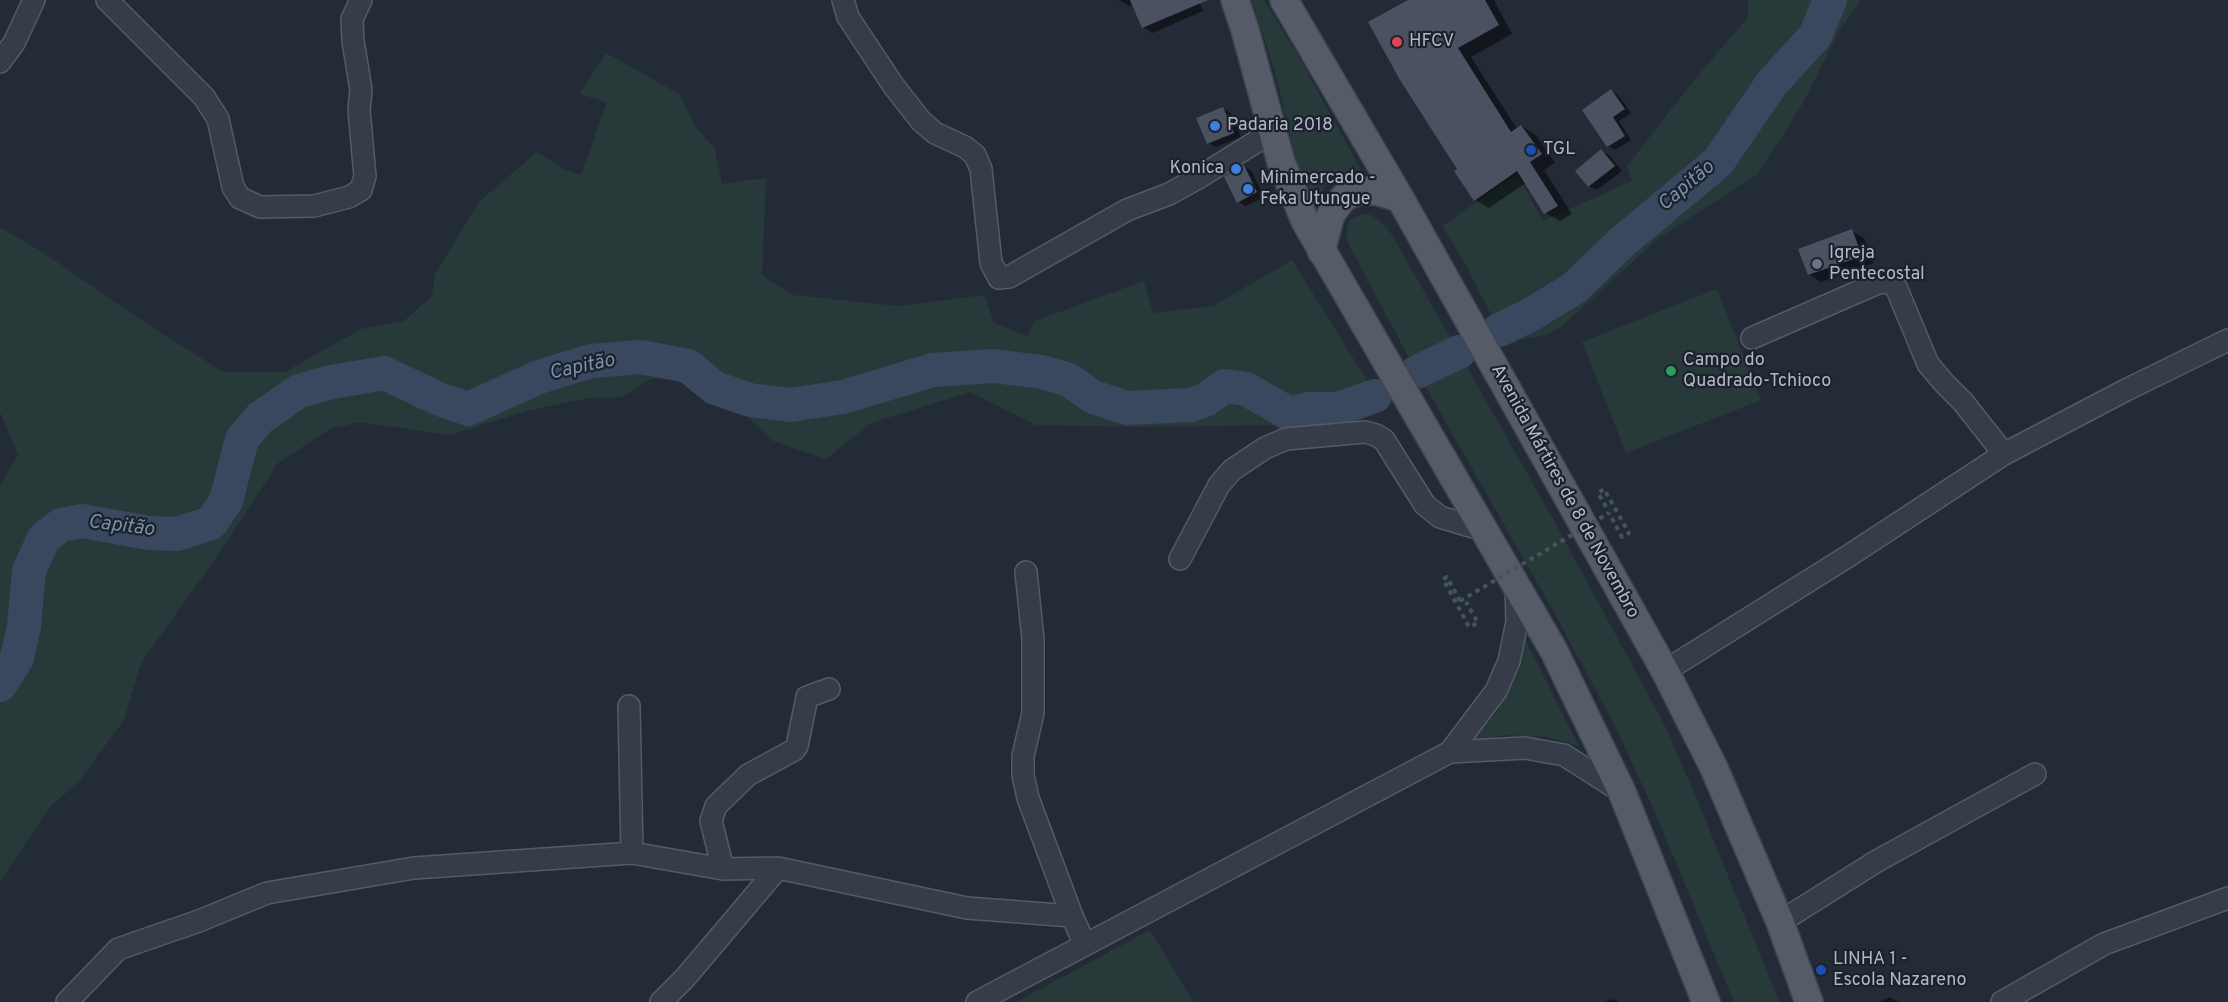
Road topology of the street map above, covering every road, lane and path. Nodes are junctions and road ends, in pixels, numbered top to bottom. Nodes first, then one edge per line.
1 (34, 0) edge
2 (107, 0) edge
3 (362, 0) edge
4 (843, 0) edge
5 (1235, 0) edge
6 (1284, 0) edge
7 (0, 62) edge
8 (1272, 132) junction
9 (1400, 198) junction
10 (1321, 251) junction
11 (1752, 338) dead end
12 (2228, 340) edge
13 (2004, 454) junction
14 (1606, 507) dead end
15 (1483, 530) junction
16 (1180, 559) dead end
17 (1026, 572) dead end
18 (1516, 587) junction
19 (1467, 602) dead end
20 (1665, 671) junction
21 (829, 689) dead end
22 (629, 706) dead end
23 (1450, 752) junction
24 (2035, 774) dead end
25 (1622, 792) junction
26 (632, 854) junction
27 (778, 868) junction
28 (723, 869) junction
29 (2228, 898) edge
30 (1072, 916) junction
31 (1780, 922) junction
32 (1085, 945) junction
33 (67, 1002) edge
34 (661, 1002) edge
35 (977, 1002) edge
36 (1706, 1002) edge
37 (1809, 1002) edge
38 (2002, 1002) edge

1 - 7 street
2 - 3 street
4 - 8 street
5 - 8 main road
6 - 9 main road, Avenida Mártires de 8 de Novembro
8 - 10 main road
9 - 10 main road
9 - 20 main road, Avenida Mártires de 8 de Novembro
10 - 15 main road
11 - 13 street
12 - 13 street
13 - 20 street
14 - 19 path, bridge
15 - 16 street
15 - 18 main road
17 - 30 street
18 - 23 street
18 - 25 main road
20 - 31 main road, Avenida Mártires de 8 de Novembro
21 - 28 street
22 - 26 street
23 - 25 street
23 - 32 street
24 - 31 street
25 - 36 main road
26 - 28 street
26 - 33 street
27 - 28 street
27 - 30 street
27 - 34 street
29 - 38 street
30 - 32 street
31 - 37 main road, Avenida Mártires de 8 de Novembro
32 - 35 street

